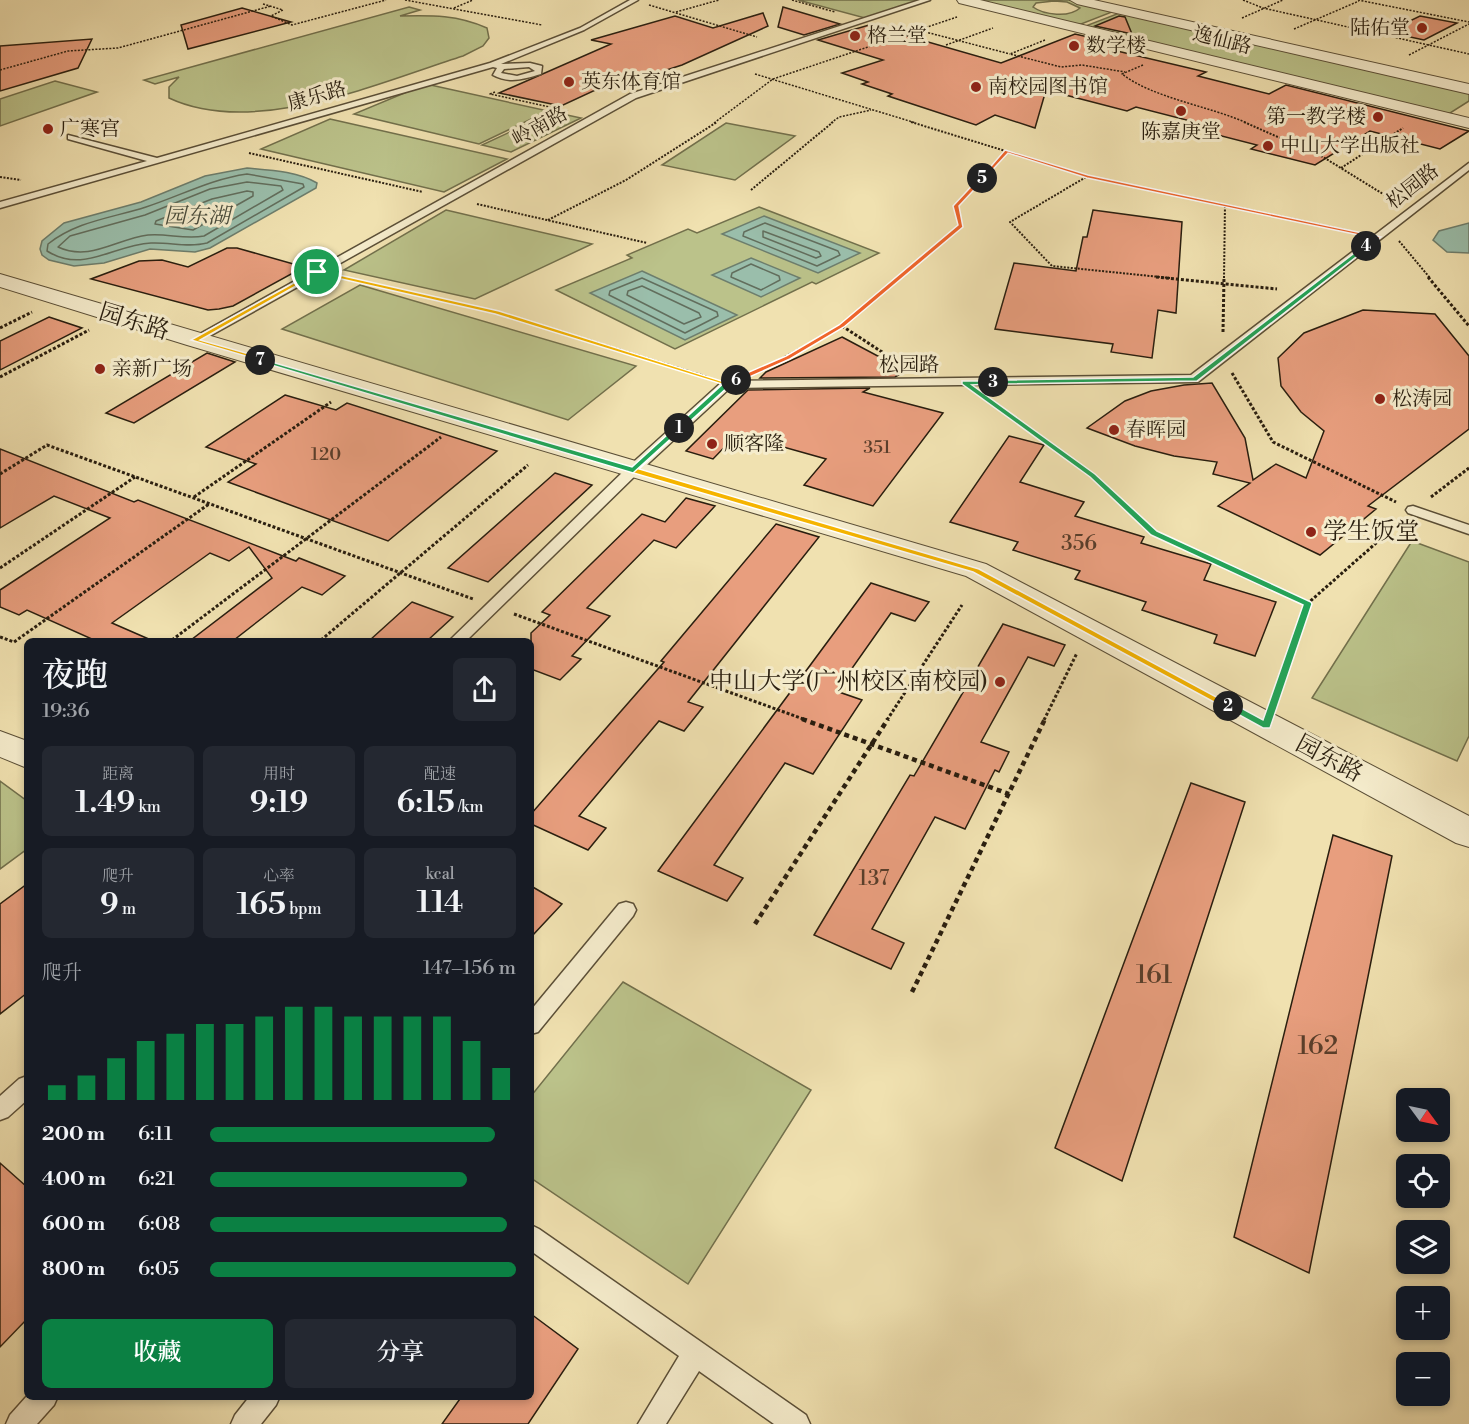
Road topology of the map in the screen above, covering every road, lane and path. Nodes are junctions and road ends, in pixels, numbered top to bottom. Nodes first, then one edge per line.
1 (386, 0) edge
2 (405, 0) edge
3 (473, 0) edge
4 (634, 0) edge
5 (719, 0) edge
6 (927, 0) edge
7 (964, 0) edge
8 (1077, 0) edge
9 (1244, 0) edge
10 (1283, 0) edge
11 (1359, 0) edge
12 (263, 4) dead end
13 (271, 6) junction
14 (989, 6) junction
15 (453, 8) junction
16 (1263, 8) junction
17 (674, 12) junction
18 (1028, 15) junction
19 (1314, 20) junction
20 (1469, 23) edge
21 (918, 30) junction
22 (1214, 31) junction
23 (575, 32) junction
24 (960, 40) junction
25 (1263, 42) junction
26 (946, 45) dead end
27 (1429, 45) junction
28 (789, 46) junction
29 (1174, 51) junction
30 (1010, 54) dead end
31 (1469, 54) edge
32 (493, 65) junction
33 (728, 65) junction
34 (502, 67) dead end
35 (1382, 69) junction
36 (0, 70) edge
37 (773, 79) junction
38 (1469, 89) edge
39 (871, 110) junction
40 (1427, 112) junction
41 (1469, 123) edge
42 (71, 137) dead end
43 (1007, 152) junction
44 (156, 160) junction
45 (1469, 166) edge
46 (1341, 168) junction
47 (1087, 176) junction
48 (751, 190) dead end
49 (1225, 204) junction
50 (0, 205) edge
51 (1412, 212) junction
52 (548, 220) dead end
53 (1388, 229) junction
54 (1378, 237) junction
55 (317, 272) junction
56 (0, 280) edge
57 (1224, 284) junction
58 (1307, 292) junction
59 (116, 316) junction
60 (842, 326) junction
61 (1469, 326) edge
62 (195, 340) junction
63 (1222, 357) junction
64 (0, 377) edge
65 (930, 383) junction
66 (964, 383) junction
67 (727, 384) junction
68 (353, 387) junction
69 (441, 436) dead end
70 (528, 465) dead end
71 (1469, 468) edge
72 (633, 470) junction
73 (135, 477) dead end
74 (193, 498) dead end
75 (210, 504) dead end
76 (1413, 510) junction
77 (1469, 530) edge
78 (0, 568) edge
79 (1307, 604) junction
80 (962, 605) dead end
81 (1089, 631) junction
82 (0, 637) edge
83 (175, 638) edge
84 (323, 638) edge
85 (460, 638) edge
86 (1266, 726) junction
87 (0, 743) edge
88 (24, 754) edge
89 (1469, 833) edge
90 (626, 910) dead end
91 (755, 924) dead end
92 (912, 992) dead end
93 (534, 1021) edge
94 (24, 1089) edge
95 (0, 1110) edge
96 (534, 1239) edge
97 (696, 1353) junction
98 (41, 1400) edge
99 (264, 1400) edge
100 (794, 1423) edge
101 (19, 1424) edge
102 (244, 1424) edge
103 (651, 1424) edge

1 - 13 path
2 - 15 path
3 - 15 path
4 - 17 path
4 - 23 lane, 康乐路
5 - 17 path
6 - 28 lane, 岭南路
7 - 14 street, 逸仙路
8 - 22 street, 逸仙路
9 - 16 path
10 - 16 path
11 - 19 path
11 - 20 path
12 - 13 path
13 - 36 path
14 - 18 street, 逸仙路
14 - 21 path
15 - 23 path
16 - 19 path
16 - 22 path
17 - 28 path
18 - 24 path
18 - 29 street, 逸仙路
19 - 25 path
19 - 27 path
20 - 27 path
21 - 24 path
21 - 37 path
22 - 25 street, 逸仙路
23 - 32 lane, 康乐路
24 - 26 path
24 - 30 path
25 - 35 street, 逸仙路
27 - 31 path
27 - 35 path
28 - 33 lane, 岭南路
29 - 40 street, 逸仙路
29 - 46 path
32 - 34 lane
32 - 44 lane, 康乐路
33 - 37 path
33 - 55 lane, 岭南路
35 - 38 street, 逸仙路
37 - 39 path
37 - 52 path
39 - 43 path
39 - 48 path
40 - 41 street, 逸仙路
40 - 46 path
42 - 44 lane
43 - 47 path
43 - 60 path
44 - 50 lane, 康乐路
45 - 51 lane, 松园路
46 - 51 path
47 - 49 path
47 - 57 path
49 - 54 path
49 - 57 path
51 - 53 lane, 松园路
53 - 54 lane, 松园路
53 - 61 path
54 - 58 lane, 松园路
55 - 62 lane, 岭南路
55 - 67 path
56 - 59 street, 园东路
57 - 58 path
57 - 63 path
58 - 63 lane, 松园路
59 - 62 street, 园东路
59 - 64 path
60 - 65 path
60 - 67 path
62 - 68 street, 园东路
63 - 66 lane, 松园路
63 - 76 path
65 - 66 lane, 松园路
65 - 67 lane, 松园路
66 - 79 path
67 - 72 lane
68 - 72 street, 园东路
68 - 74 path
69 - 83 path
70 - 84 path
71 - 76 path
72 - 81 street, 园东路
72 - 85 lane
73 - 78 path
75 - 82 path
76 - 77 lane
76 - 79 path
79 - 86 path
80 - 91 path
81 - 86 street, 园东路
81 - 92 path
86 - 89 street, 园东路
87 - 88 street
90 - 93 lane
94 - 95 lane
96 - 97 lane
97 - 100 lane
97 - 103 lane
98 - 101 lane
99 - 102 lane

